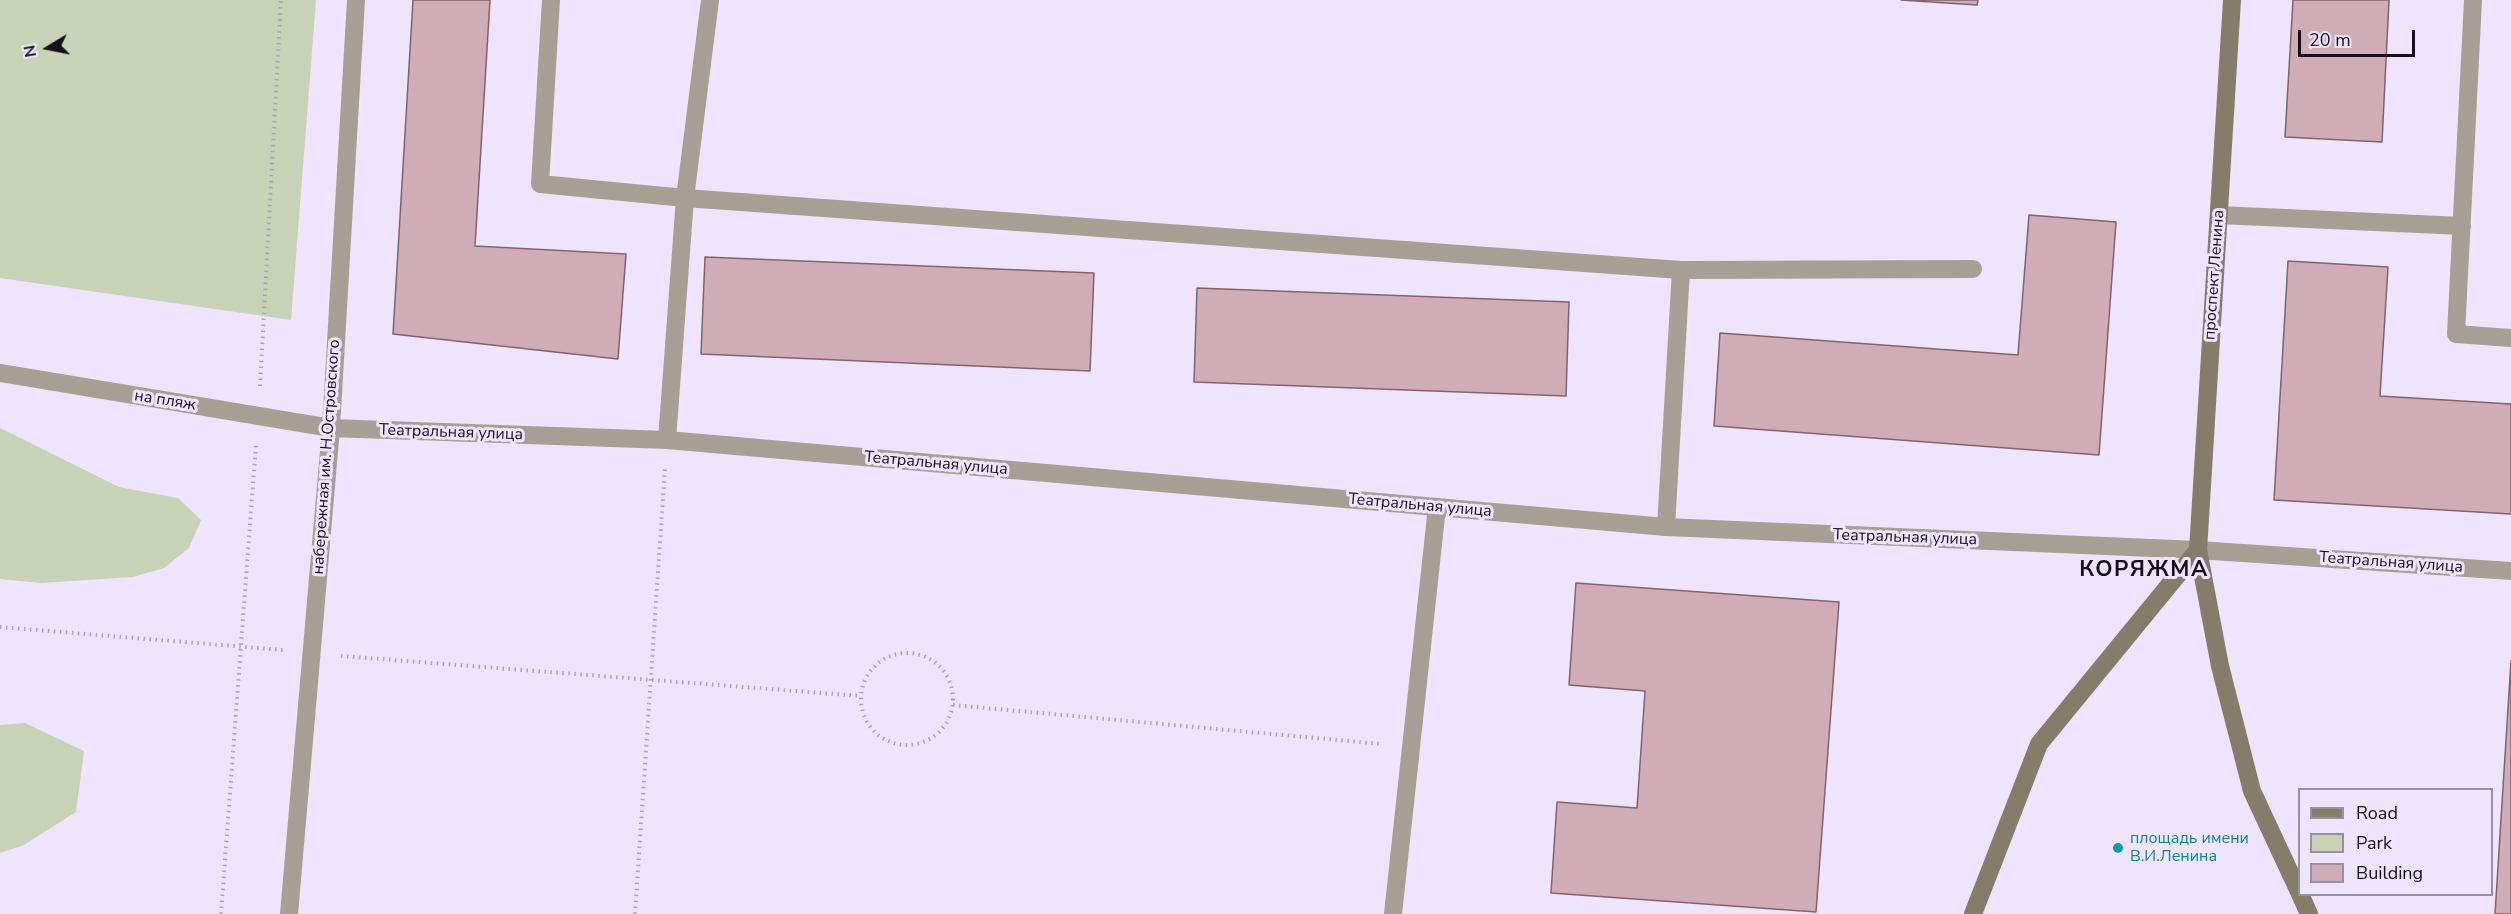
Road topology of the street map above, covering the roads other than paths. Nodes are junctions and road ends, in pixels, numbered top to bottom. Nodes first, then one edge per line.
1 (356, 0) edge
2 (551, 0) edge
3 (710, 0) edge
4 (2232, 0) edge
5 (2472, 0) edge
6 (685, 198) junction
7 (2219, 215) junction
8 (2462, 226) junction
9 (1973, 269) dead end
10 (1681, 270) junction
11 (2511, 338) edge
12 (0, 374) edge
13 (331, 428) junction
14 (667, 440) junction
15 (1437, 507) junction
16 (1666, 527) junction
17 (2198, 550) junction
18 (2511, 571) edge
19 (2298, 890) edge
20 (2301, 896) edge
21 (289, 914) edge
22 (1393, 914) edge
23 (1973, 914) edge
24 (2309, 914) edge

1 - 13 street, набережная им. Н.Островского
2 - 6 street
3 - 6 street
4 - 7 street, проспект Ленина
5 - 8 street
6 - 10 street
6 - 14 street
7 - 8 street
7 - 17 street, проспект Ленина
8 - 11 street
9 - 10 street
10 - 16 street
12 - 13 street, на пляж
13 - 14 street, Театральная улица
13 - 21 street, набережная им. Н.Островского
14 - 15 street, Театральная улица
15 - 16 street, Театральная улица
15 - 22 street
16 - 17 street, Театральная улица
17 - 18 street, Театральная улица
17 - 19 street
17 - 23 street
20 - 24 street

